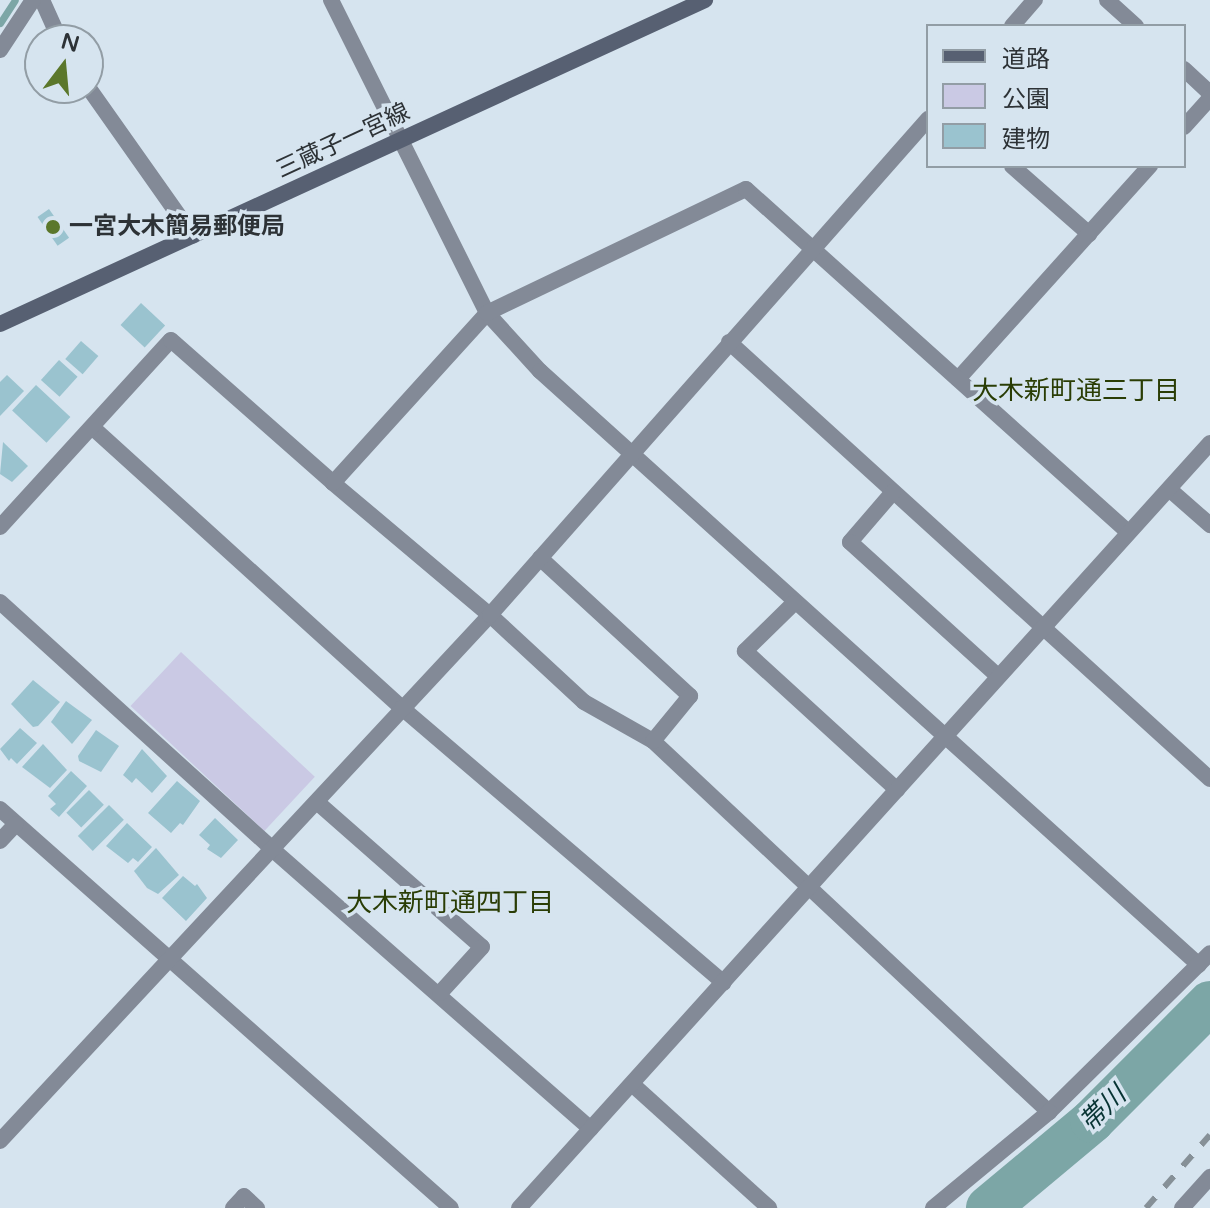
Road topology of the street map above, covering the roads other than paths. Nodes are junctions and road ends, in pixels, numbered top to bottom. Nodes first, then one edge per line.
1 (33, 0) edge
2 (42, 0) edge
3 (331, 0) edge
4 (705, 0) edge
5 (1035, 0) edge
6 (1107, 0) edge
7 (53, 24) edge
8 (1014, 24) edge
9 (1134, 24) edge
10 (0, 50) edge
11 (1186, 71) edge
12 (1210, 95) edge
13 (100, 104) edge
14 (926, 121) edge
15 (1186, 125) edge
16 (400, 141) junction
17 (1014, 168) edge
18 (1148, 168) edge
19 (1089, 234) junction
20 (193, 236) junction
21 (811, 248) junction
22 (487, 313) junction
23 (0, 324) edge
24 (729, 342) junction
25 (958, 379) junction
26 (92, 427) junction
27 (1210, 443) edge
28 (632, 454) junction
29 (333, 483) junction
30 (1169, 489) junction
31 (893, 492) junction
32 (1210, 525) edge
33 (0, 527) edge
34 (1128, 532) junction
35 (540, 558) junction
36 (0, 602) edge
37 (794, 603) junction
38 (490, 615) junction
39 (1042, 628) junction
40 (998, 676) junction
41 (402, 708) junction
42 (944, 736) junction
43 (653, 741) junction
44 (1210, 779) edge
45 (897, 790) junction
46 (318, 803) junction
47 (0, 809) edge
48 (16, 824) junction
49 (0, 841) edge
50 (272, 849) junction
51 (809, 888) junction
52 (1204, 959) edge
53 (171, 961) junction
54 (724, 983) junction
55 (440, 993) junction
56 (632, 1084) junction
57 (1049, 1112) junction
58 (591, 1129) junction
59 (0, 1141) edge
60 (1210, 1177) edge
61 (233, 1208) edge
62 (257, 1208) edge
63 (451, 1208) edge
64 (519, 1208) edge
65 (769, 1208) edge
66 (933, 1208) edge
67 (1182, 1208) edge

1 - 10 street
2 - 7 street
3 - 16 street
4 - 16 main road, 三蔵子一宮線
5 - 8 street
6 - 9 street
11 - 12 street
12 - 15 street
13 - 20 street
14 - 21 street
16 - 20 main road, 三蔵子一宮線
16 - 22 street
17 - 19 street
18 - 19 street
19 - 25 street
20 - 23 main road, 三蔵子一宮線
21 - 22 street
21 - 24 street
21 - 25 street
22 - 28 street
22 - 29 street
24 - 28 street
24 - 31 street
25 - 34 street
26 - 29 street
26 - 33 street
26 - 41 street
27 - 30 street
28 - 35 street
28 - 37 street
29 - 38 street
30 - 32 street
30 - 34 street
31 - 39 street
31 - 40 street
34 - 39 street
35 - 38 street
35 - 43 street
36 - 50 street
37 - 42 street
37 - 45 street
38 - 41 street
38 - 43 street
39 - 40 street
39 - 44 street
40 - 42 street
41 - 46 street
41 - 54 street
42 - 45 street
42 - 52 street
43 - 51 street
45 - 51 street
46 - 50 street
46 - 55 street
47 - 48 street
48 - 49 street
48 - 53 street
50 - 53 street
50 - 55 street
51 - 54 street
51 - 57 street
52 - 57 street
53 - 59 street
53 - 63 street
54 - 56 street
55 - 58 street
56 - 58 street
56 - 65 street
57 - 66 street
58 - 64 street
60 - 67 street
61 - 62 street

